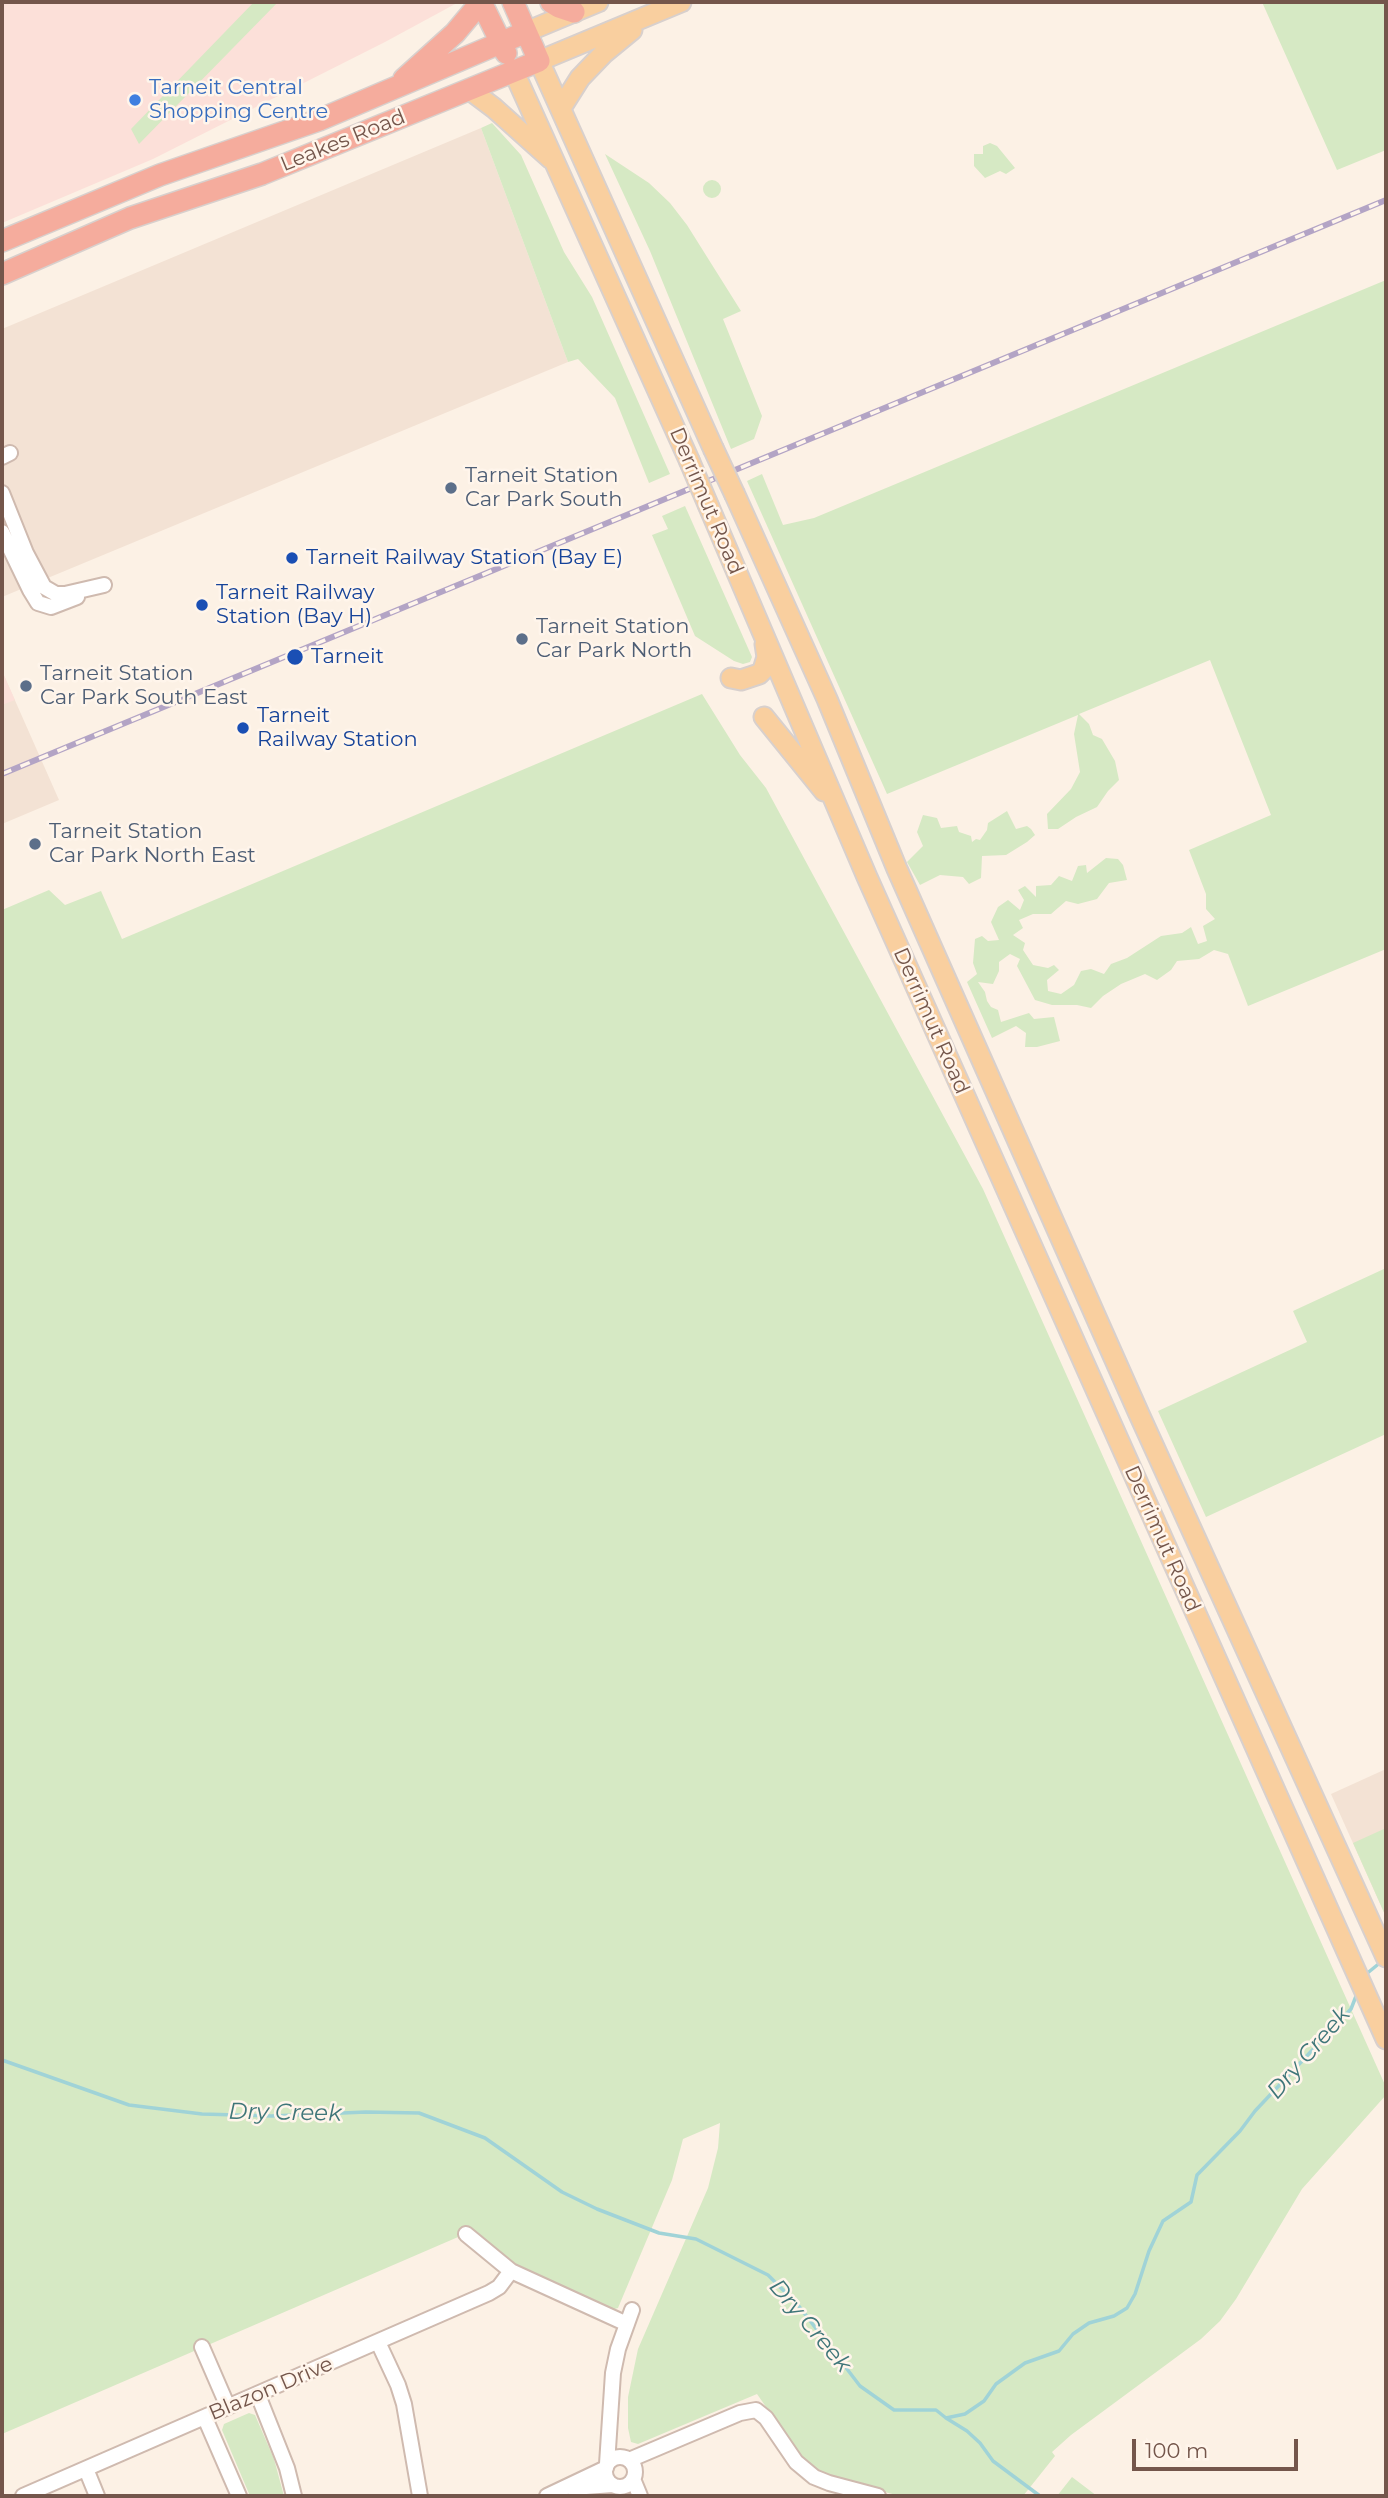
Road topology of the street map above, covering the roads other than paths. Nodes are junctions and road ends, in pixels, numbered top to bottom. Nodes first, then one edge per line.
1 (481, 2) edge
2 (513, 2) edge
3 (551, 2) edge
4 (598, 2) edge
5 (681, 2) edge
6 (574, 12) junction
7 (649, 16) junction
8 (526, 32) junction
9 (500, 43) junction
10 (539, 61) junction
11 (514, 72) junction
12 (392, 90) junction
13 (470, 90) junction
14 (561, 108) junction
15 (556, 164) junction
16 (2, 240) edge
17 (2, 274) edge
18 (2, 493) edge
19 (5, 532) edge
20 (104, 585) dead end
21 (763, 636) junction
22 (731, 678) dead end
23 (827, 699) junction
24 (796, 709) junction
25 (764, 717) dead end
26 (836, 805) junction
27 (1384, 1953) edge
28 (1384, 2034) edge
29 (466, 2234) dead end
30 (511, 2271) junction
31 (379, 2343) junction
32 (202, 2347) dead end
33 (258, 2395) junction
34 (228, 2407) junction
35 (205, 2417) junction
36 (611, 2421) junction
37 (663, 2447) junction
38 (628, 2459) junction
39 (606, 2466) junction
40 (86, 2469) junction
41 (634, 2477) junction
42 (567, 2488) junction
43 (617, 2489) edge
44 (23, 2496) edge
45 (97, 2496) edge
46 (239, 2496) edge
47 (294, 2496) edge
48 (420, 2496) edge
49 (547, 2496) edge
50 (640, 2496) edge
51 (878, 2496) edge

1 - 9 highway, Derrimut Road
1 - 12 highway
2 - 8 highway, Derrimut Road
3 - 6 highway
4 - 6 main road, Leakes Road
5 - 7 main road, Leakes Road
6 - 8 main road, Leakes Road
7 - 10 main road, Leakes Road
7 - 14 main road
8 - 9 highway, Leakes Road
8 - 10 highway, Derrimut Road
9 - 11 highway, Derrimut Road
9 - 12 highway, Leakes Road
10 - 11 highway, Leakes Road
10 - 14 main road, Derrimut Road
11 - 13 highway, Leakes Road
11 - 15 main road, Derrimut Road
12 - 16 highway, Leakes Road
13 - 15 main road
13 - 17 highway, Leakes Road
14 - 23 main road, Derrimut Road, bridge
15 - 21 main road, Derrimut Road, bridge
18 - 19 street
19 - 20 street
21 - 22 main road
21 - 24 main road, Derrimut Road
23 - 24 main road
23 - 27 main road, Derrimut Road
24 - 26 main road, Derrimut Road
25 - 26 main road
26 - 28 main road, Derrimut Road
29 - 30 street
30 - 31 street, Blazon Drive
30 - 36 street
31 - 33 street, Blazon Drive
31 - 48 street
32 - 34 street
33 - 34 street, Blazon Drive
33 - 47 street
34 - 35 street, Blazon Drive
35 - 40 street, Blazon Drive
35 - 46 street
36 - 38 street
36 - 39 street
37 - 38 street
37 - 41 street
37 - 51 street
38 - 39 street
38 - 41 street
39 - 42 street
39 - 43 street
40 - 44 street, Blazon Drive
40 - 45 street
41 - 43 street
41 - 50 street
42 - 43 street
42 - 49 street

